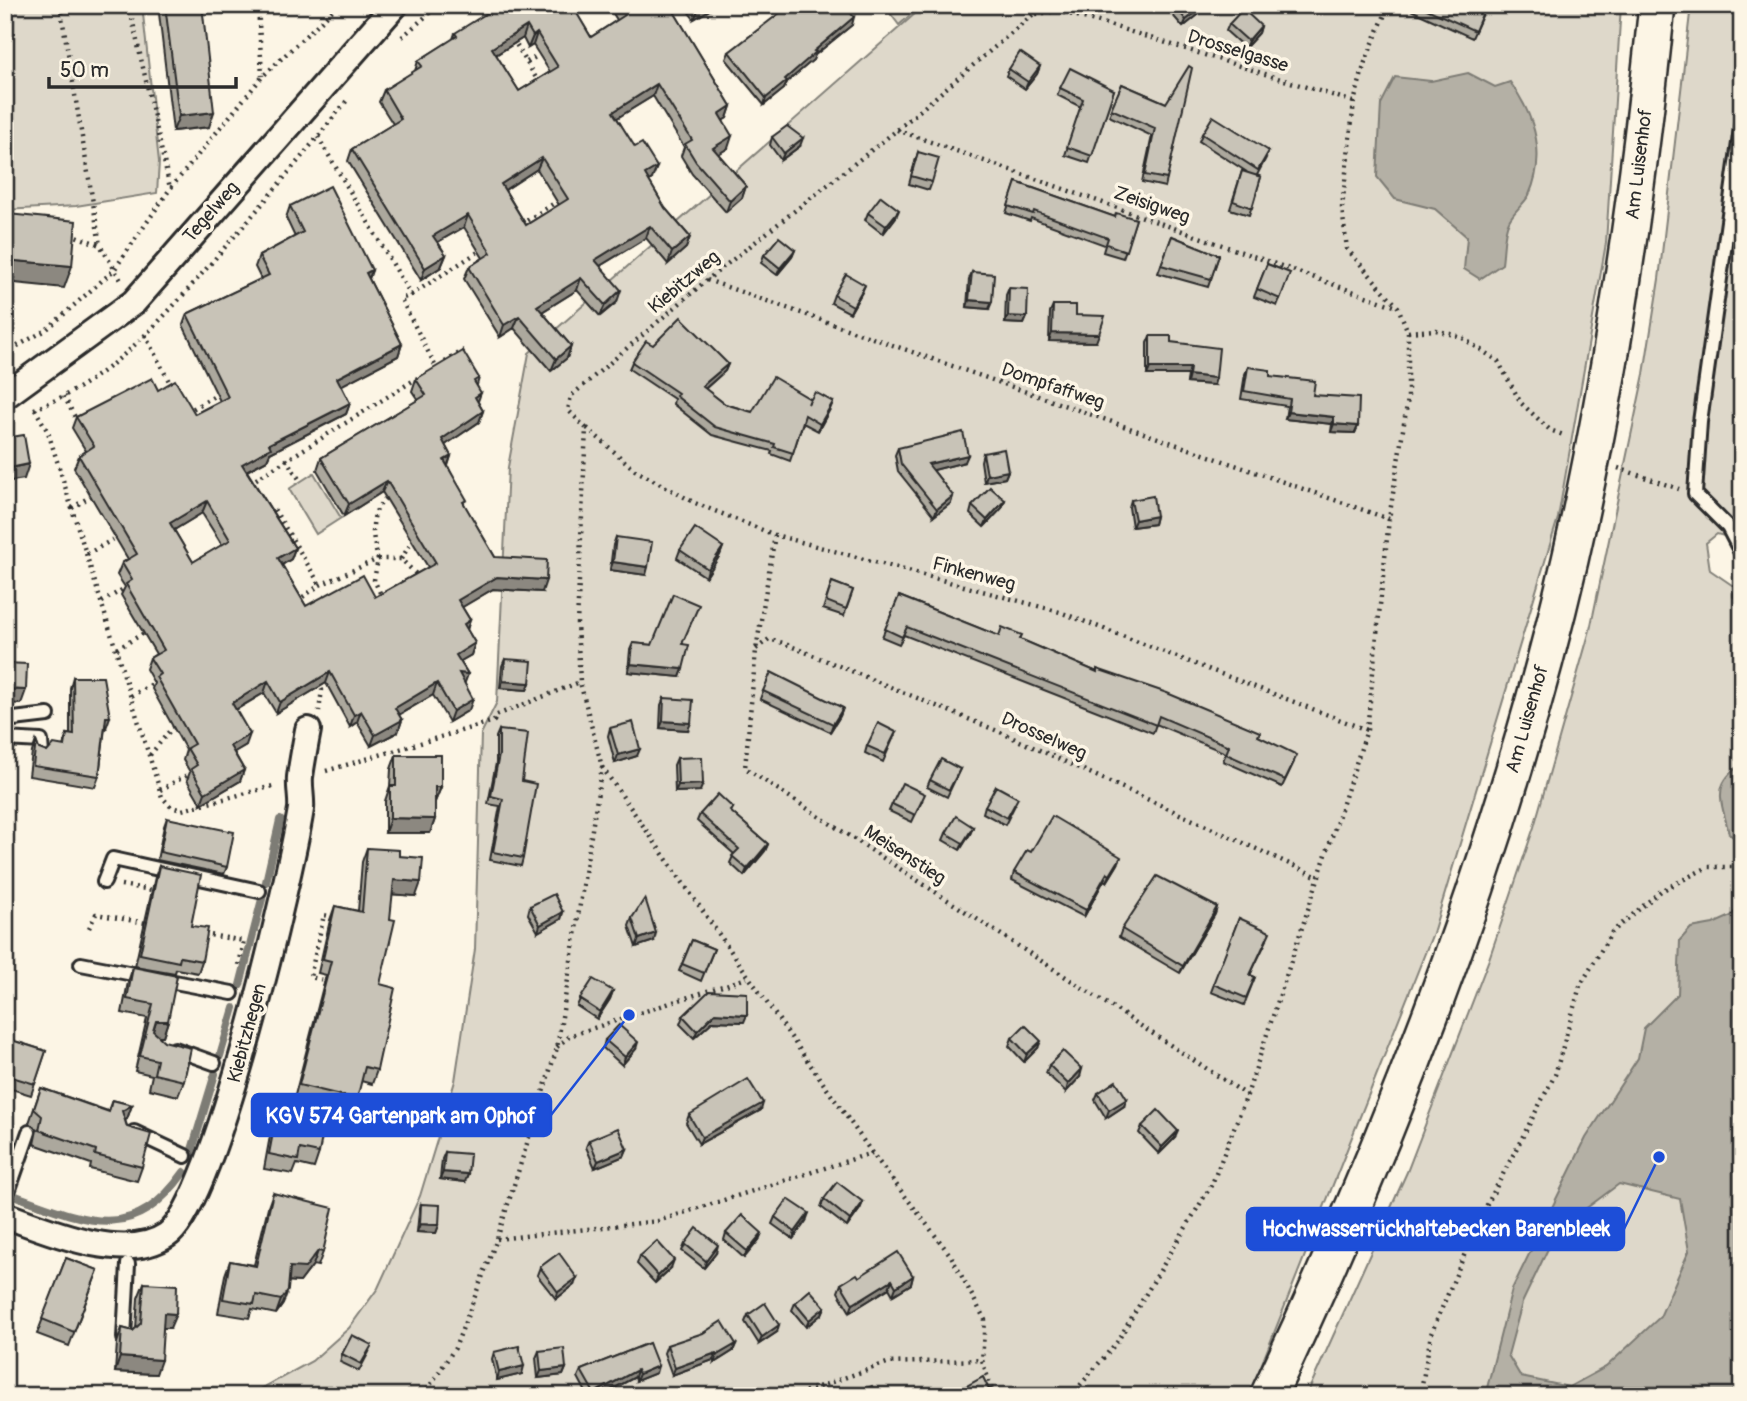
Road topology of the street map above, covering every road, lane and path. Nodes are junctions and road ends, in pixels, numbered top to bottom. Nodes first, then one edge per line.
1 (60, 5) edge
2 (129, 5) edge
3 (258, 5) edge
4 (338, 5) edge
5 (395, 5) edge
6 (1044, 5) edge
7 (1389, 5) edge
8 (1657, 5) edge
9 (1033, 14) junction
10 (506, 28) edge
11 (548, 49) edge
12 (527, 62) junction
13 (262, 77) junction
14 (540, 85) edge
15 (1354, 102) junction
16 (1742, 121) edge
17 (897, 130) junction
18 (318, 137) dead end
19 (170, 189) junction
20 (571, 192) edge
21 (514, 229) edge
22 (67, 233) edge
23 (491, 243) edge
24 (100, 245) junction
25 (114, 270) junction
26 (707, 280) junction
27 (411, 295) junction
28 (134, 302) junction
29 (1398, 307) junction
30 (1408, 332) junction
31 (145, 335) dead end
32 (464, 350) edge
33 (5, 353) edge
34 (436, 367) junction
35 (231, 386) edge
36 (174, 390) edge
37 (220, 393) junction
38 (5, 396) edge
39 (64, 397) dead end
40 (223, 400) edge
41 (180, 402) edge
42 (35, 409) dead end
43 (186, 413) junction
44 (196, 419) edge
45 (79, 424) edge
46 (586, 428) junction
47 (1572, 438) dead end
48 (286, 459) junction
49 (1617, 468) dead end
50 (247, 480) junction
51 (301, 482) dead end
52 (240, 486) edge
53 (256, 492) edge
54 (393, 492) edge
55 (1695, 494) junction
56 (91, 496) dead end
57 (262, 502) edge
58 (72, 508) junction
59 (268, 512) junction
60 (258, 519) edge
61 (1389, 519) junction
62 (122, 534) edge
63 (418, 534) edge
64 (775, 535) junction
65 (87, 554) junction
66 (1742, 554) edge
67 (378, 559) junction
68 (401, 559) junction
69 (426, 584) edge
70 (320, 585) junction
71 (125, 588) edge
72 (103, 602) junction
73 (290, 606) edge
74 (387, 608) edge
75 (149, 629) edge
76 (117, 649) junction
77 (756, 649) junction
78 (316, 680) edge
79 (580, 682) junction
80 (154, 683) edge
81 (331, 685) edge
82 (322, 690) junction
83 (131, 696) junction
84 (48, 716) dead end
85 (5, 720) edge
86 (179, 725) edge
87 (308, 730) joint
88 (1367, 730) junction
89 (5, 739) edge
90 (42, 754) edge
91 (150, 755) junction
92 (602, 767) junction
93 (191, 773) edge
94 (300, 779) junction
95 (160, 790) junction
96 (1742, 867) edge
97 (1318, 877) junction
98 (107, 883) joint
99 (255, 888) dead end
100 (152, 890) edge
101 (345, 920) edge
102 (154, 925) edge
103 (89, 928) dead end
104 (194, 932) edge
105 (80, 963) dead end
106 (747, 978) junction
107 (341, 984) edge
108 (232, 993) joint
109 (163, 1046) edge
110 (557, 1048) junction
111 (214, 1063) dead end
112 (1247, 1095) junction
113 (125, 1128) edge
114 (29, 1132) dead end
115 (872, 1153) junction
116 (185, 1156) dead end
117 (9, 1189) dead end
118 (5, 1215) edge
119 (497, 1239) junction
120 (128, 1264) dead end
121 (124, 1338) edge
122 (982, 1360) junction
123 (423, 1396) edge
124 (792, 1396) edge
125 (995, 1396) edge
126 (1071, 1396) edge
127 (1268, 1396) edge
128 (1420, 1396) edge

1 - 24 path
2 - 19 path
3 - 13 path
4 - 13 path
5 - 28 street, Tegelweg
6 - 9 path, Kiebitzweg
7 - 15 path
8 - 127 main road, Am Luisenhof
9 - 15 path, Drosselgasse
9 - 17 path, Kiebitzweg
10 - 12 path
11 - 12 path
12 - 14 path
13 - 19 path
15 - 29 path
16 - 55 lane
17 - 26 path, Kiebitzweg
17 - 29 path, Zeisigweg
18 - 27 path
19 - 25 path
20 - 21 path
22 - 24 path
23 - 27 path
24 - 25 path
25 - 28 path
25 - 33 path
26 - 46 path, Kiebitzweg
26 - 61 path, Dompfaffweg
27 - 34 path
28 - 38 street, Tegelweg
29 - 30 path
30 - 47 path
30 - 61 path
31 - 36 path
32 - 34 path
34 - 48 path
35 - 37 path
37 - 40 path
37 - 43 path
39 - 45 path
41 - 43 path
42 - 58 path
43 - 44 path
46 - 64 path, Finkenweg
46 - 79 path
48 - 50 path
48 - 51 path
49 - 55 path
50 - 52 path
50 - 53 path
54 - 67 path
55 - 66 lane
56 - 58 path
57 - 59 path
58 - 65 path
59 - 60 path
59 - 70 path
61 - 88 path
62 - 65 path
63 - 68 path
64 - 77 path, Meisenstieg
64 - 88 path, Finkenweg
65 - 72 path
67 - 68 path
67 - 70 path
67 - 74 path
68 - 69 path
70 - 73 path
71 - 72 path
72 - 76 path
75 - 76 path
76 - 83 path
77 - 97 path, Drosselweg
77 - 112 path, Meisenstieg
78 - 82 path
79 - 92 path
79 - 94 path
80 - 83 path
81 - 82 path
82 - 87 path
83 - 91 path
84 - 85 lane
86 - 91 path
87 - 94 street, Kiebitzhegen
88 - 97 path
89 - 90 lane
91 - 95 path
92 - 106 path
92 - 110 path
93 - 95 path
94 - 95 path
94 - 118 street, Kiebitzhegen
96 - 128 path
97 - 112 path
98 - 99 lane
98 - 100 path
101 - 107 path
102 - 103 path
104 - 108 path
105 - 108 lane
106 - 110 path
106 - 115 path
109 - 111 lane
110 - 119 path
112 - 126 path
113 - 116 lane
114 - 117 lane
115 - 119 path
115 - 122 path
119 - 123 path
120 - 121 lane
122 - 124 path
122 - 125 path

